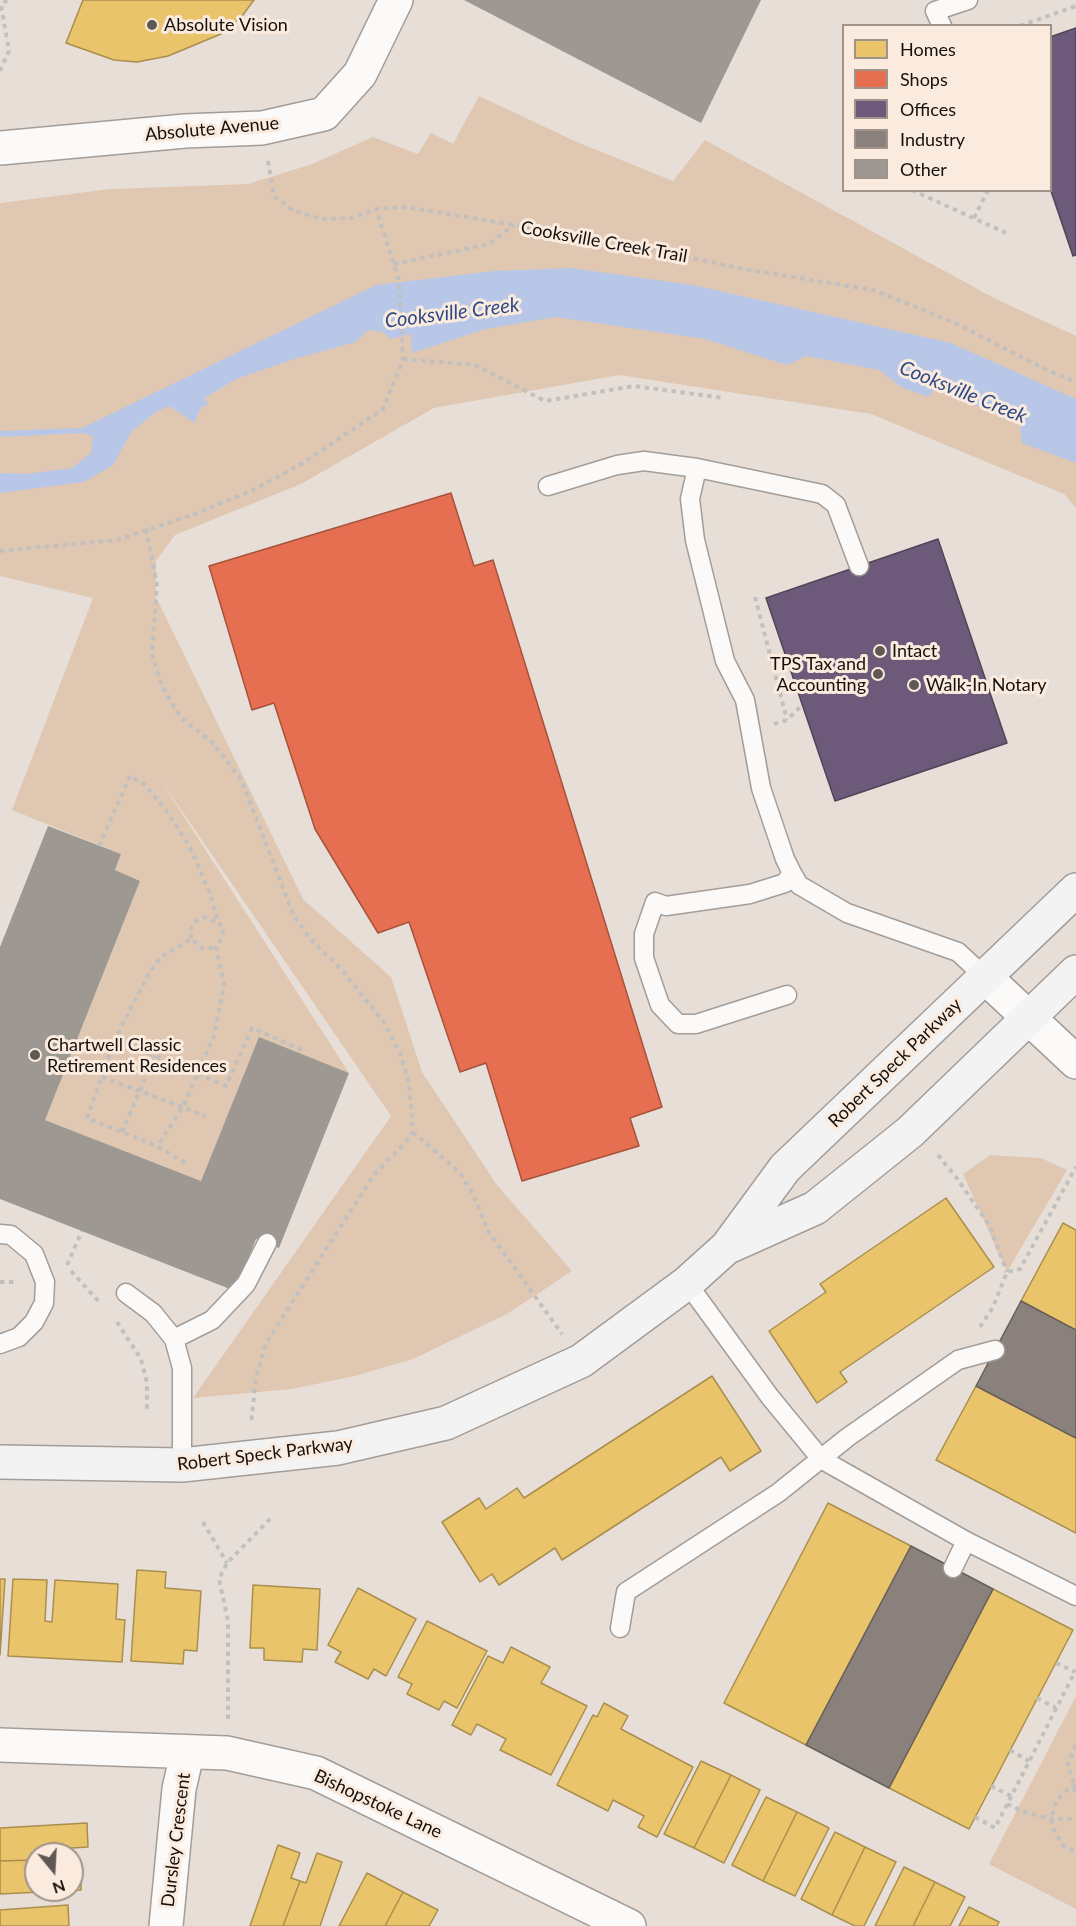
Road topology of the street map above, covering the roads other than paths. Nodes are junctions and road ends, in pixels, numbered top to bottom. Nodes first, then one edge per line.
1 (396, 0) edge
2 (968, 0) edge
3 (941, 24) edge
4 (0, 148) edge
5 (697, 468) junction
6 (548, 486) dead end
7 (859, 566) dead end
8 (792, 873) junction
9 (1076, 890) edge
10 (1076, 972) edge
11 (985, 977) junction
12 (787, 995) dead end
13 (1029, 1017) junction
14 (1076, 1062) edge
15 (0, 1234) edge
16 (267, 1243) dead end
17 (727, 1247) junction
18 (687, 1283) junction
19 (126, 1293) dead end
20 (174, 1339) junction
21 (0, 1344) edge
22 (995, 1350) dead end
23 (821, 1459) junction
24 (0, 1462) edge
25 (182, 1465) junction
26 (966, 1541) junction
27 (953, 1568) dead end
28 (1076, 1596) edge
29 (620, 1628) dead end
30 (0, 1745) edge
31 (187, 1754) junction
32 (166, 1926) edge
33 (629, 1926) edge

1 - 4 street, Absolute Avenue
2 - 3 lane
5 - 6 lane
5 - 7 lane
5 - 8 lane
8 - 11 lane
8 - 12 lane
9 - 11 street, Robert Speck Parkway
10 - 13 street, Robert Speck Parkway
11 - 13 street
11 - 17 street, Robert Speck Parkway
13 - 14 street
13 - 17 street, Robert Speck Parkway
15 - 21 lane
16 - 20 lane
17 - 18 street, Robert Speck Parkway
18 - 23 lane
18 - 25 street, Robert Speck Parkway
19 - 20 lane
20 - 25 lane
22 - 23 lane
23 - 26 lane
23 - 29 lane
24 - 25 street, Robert Speck Parkway
26 - 27 lane
26 - 28 lane
30 - 31 street, Bishopstoke Lane
31 - 32 street, Dursley Crescent
31 - 33 street, Bishopstoke Lane

